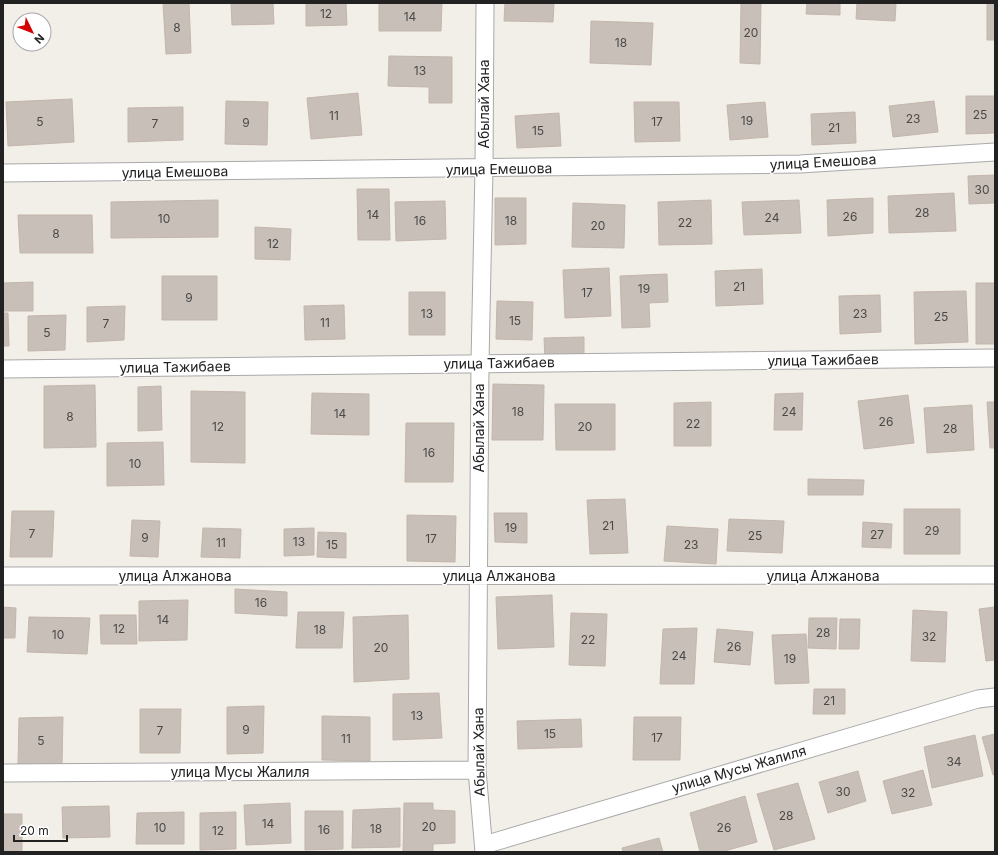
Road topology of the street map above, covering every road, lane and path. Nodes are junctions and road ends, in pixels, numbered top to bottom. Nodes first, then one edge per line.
1 (485, 3) edge
2 (995, 152) edge
3 (484, 169) junction
4 (3, 173) edge
5 (995, 358) edge
6 (480, 363) junction
7 (3, 369) edge
8 (995, 575) edge
9 (3, 576) edge
10 (479, 576) junction
11 (995, 697) edge
12 (477, 770) junction
13 (3, 773) edge
14 (484, 848) edge

1 - 3 street, Абылай Хана
2 - 3 street, улица Емешова
3 - 4 street, улица Емешова
3 - 6 street, Абылай Хана
5 - 6 street, улица Тажибаев
6 - 7 street, улица Тажибаев
6 - 10 street, Абылай Хана
8 - 10 street, улица Алжанова
9 - 10 street, улица Алжанова
10 - 12 street, Абылай Хана
11 - 14 street, улица Мусы Жалиля
12 - 13 street, улица Мусы Жалиля
12 - 14 street, Абылай Хана

